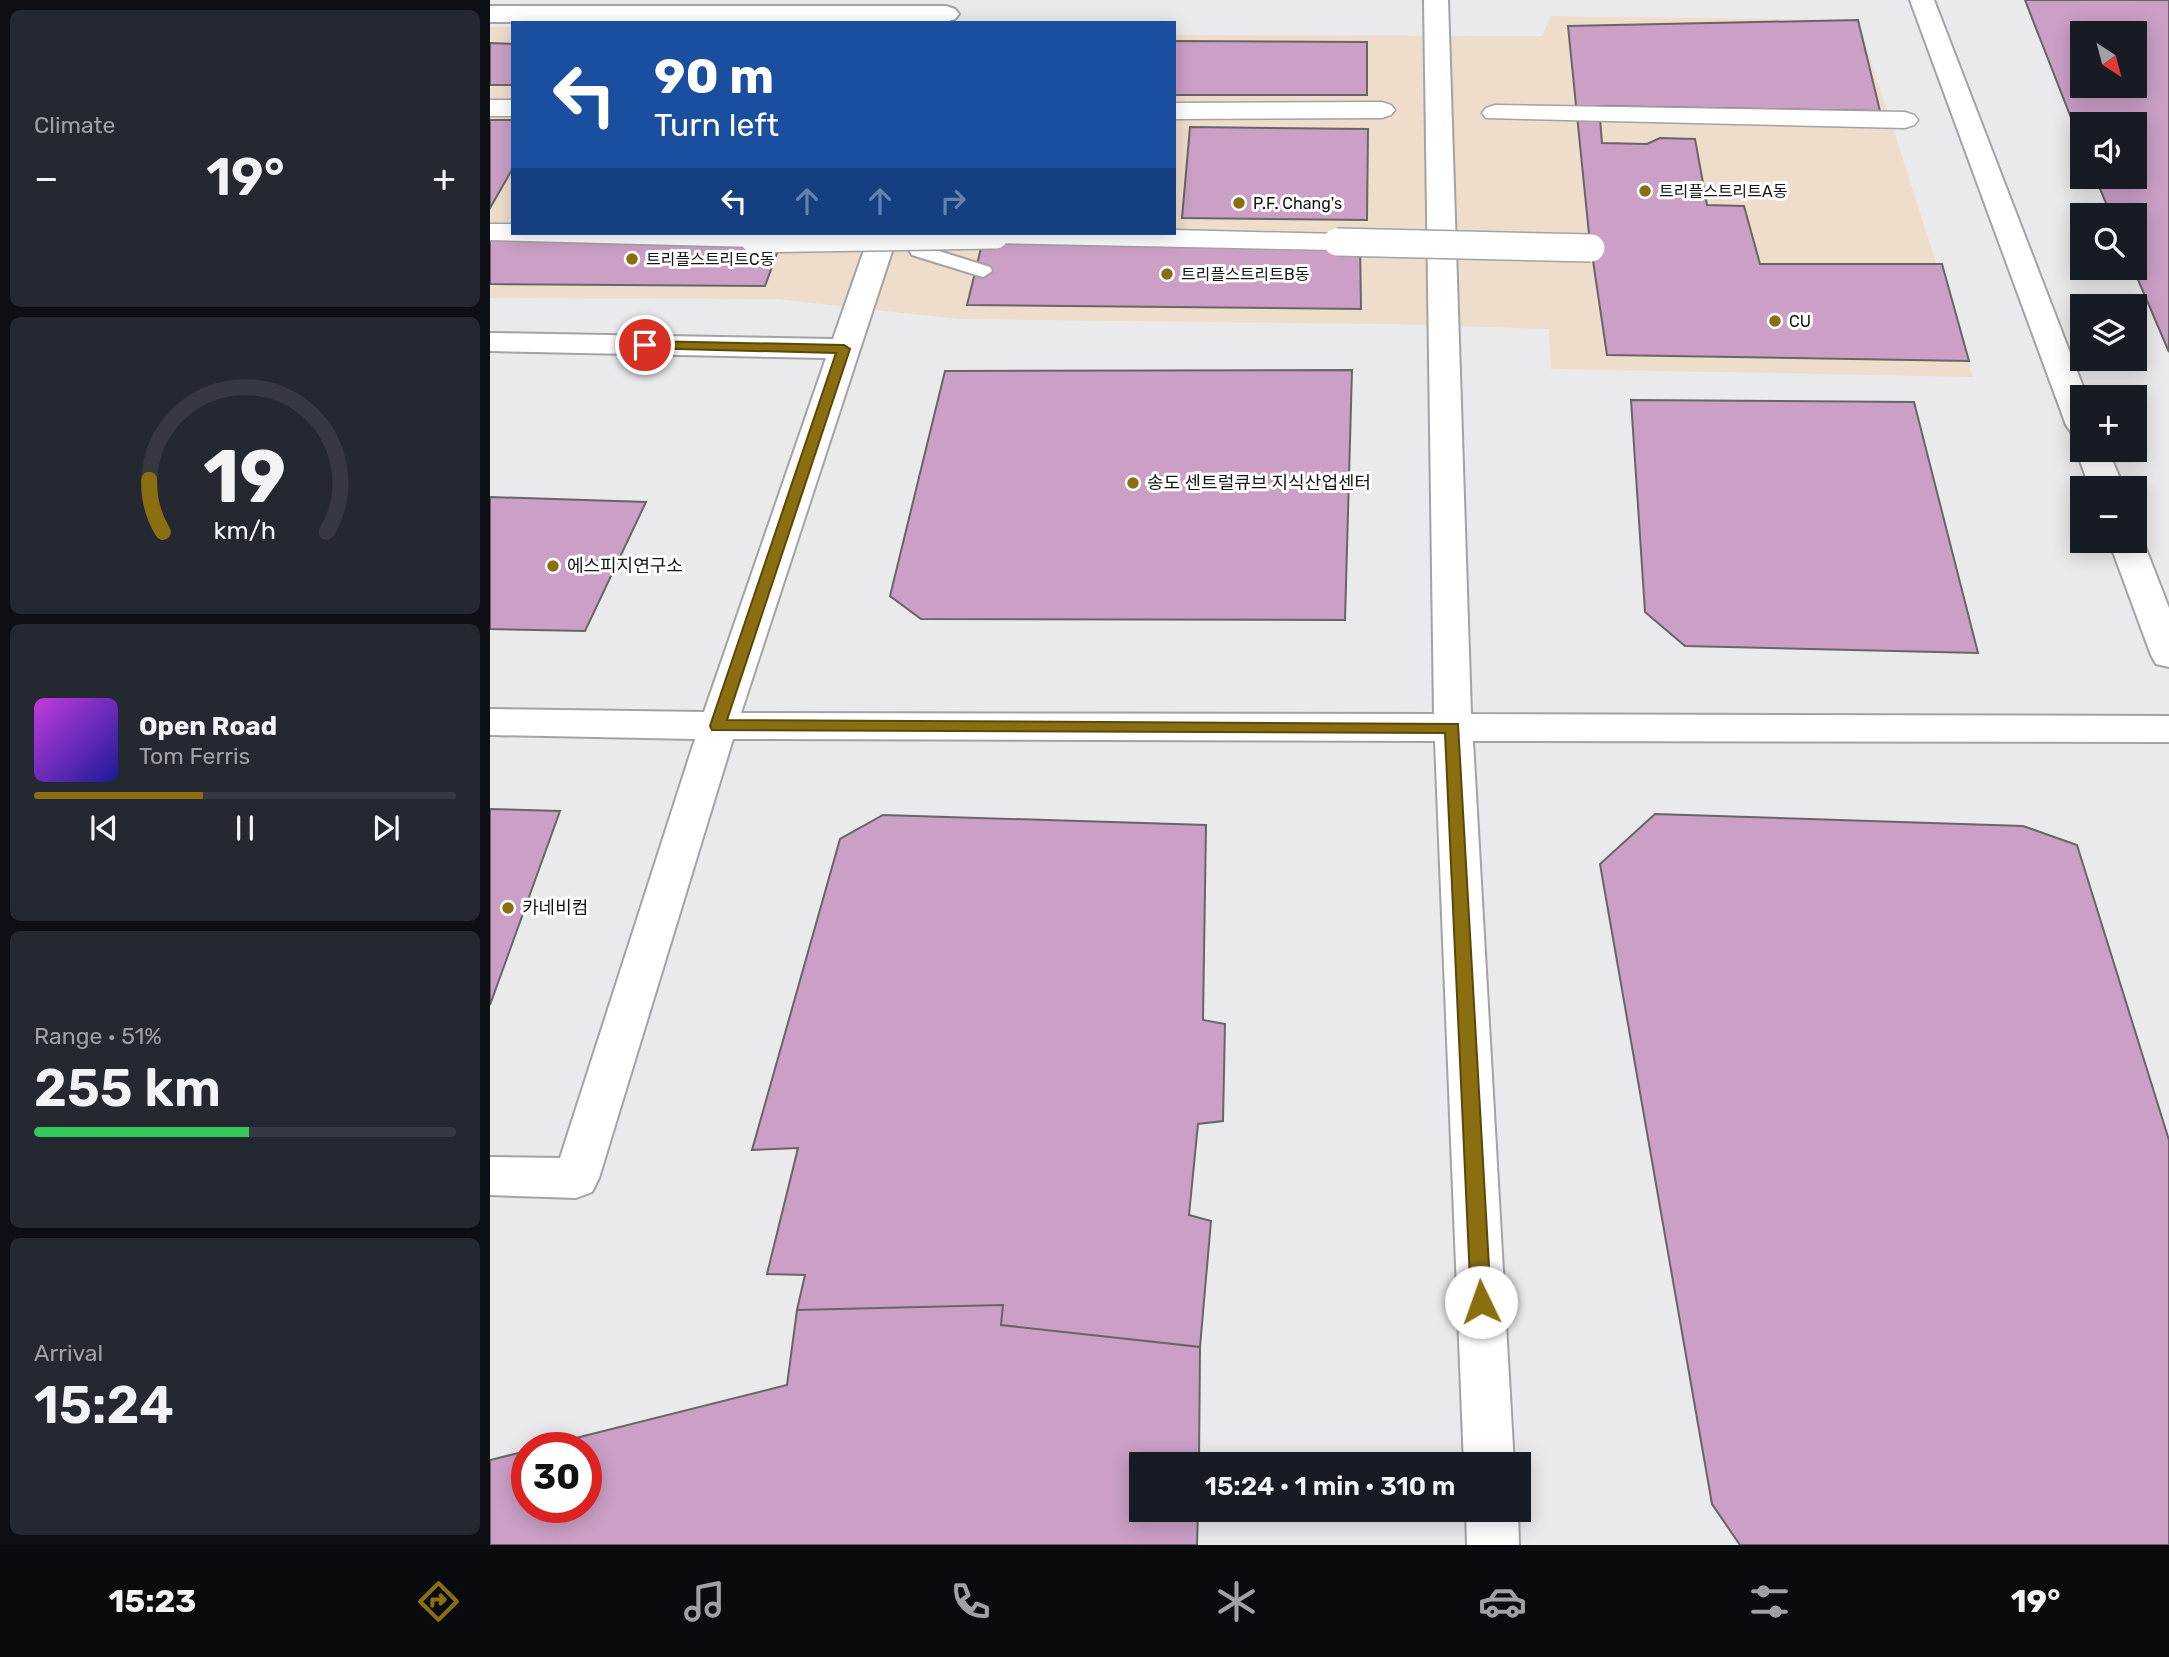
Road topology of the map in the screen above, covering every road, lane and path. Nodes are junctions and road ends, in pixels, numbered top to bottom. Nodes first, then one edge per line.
1 (1436, 0) edge
2 (1922, 0) edge
3 (946, 12) edge
4 (490, 14) edge
5 (490, 108) edge
6 (511, 108) edge
7 (1382, 110) dead end
8 (1176, 111) edge
9 (1495, 113) dead end
10 (1905, 120) dead end
11 (490, 232) edge
12 (511, 232) edge
13 (601, 235) edge
14 (883, 235) edge
15 (909, 235) edge
16 (995, 235) edge
17 (995, 235) edge
18 (1591, 248) dead end
19 (983, 271) dead end
20 (490, 342) edge
21 (844, 349) junction
22 (2070, 393) edge
23 (2131, 553) edge
24 (2169, 655) edge
25 (490, 722) edge
26 (718, 726) junction
27 (1453, 728) junction
28 (2169, 729) edge
29 (490, 1176) edge
30 (1488, 1452) edge
31 (1492, 1522) edge
32 (1493, 1545) edge

1 - 27 street
2 - 22 street
3 - 4 street
5 - 6 street
7 - 8 street
9 - 10 street
11 - 12 street
13 - 16 street, bridge
14 - 21 street
15 - 19 lane
17 - 18 street, bridge
20 - 21 street
21 - 26 street
23 - 24 street
25 - 26 street
26 - 27 street
26 - 29 street
27 - 28 street
27 - 30 street
31 - 32 street

